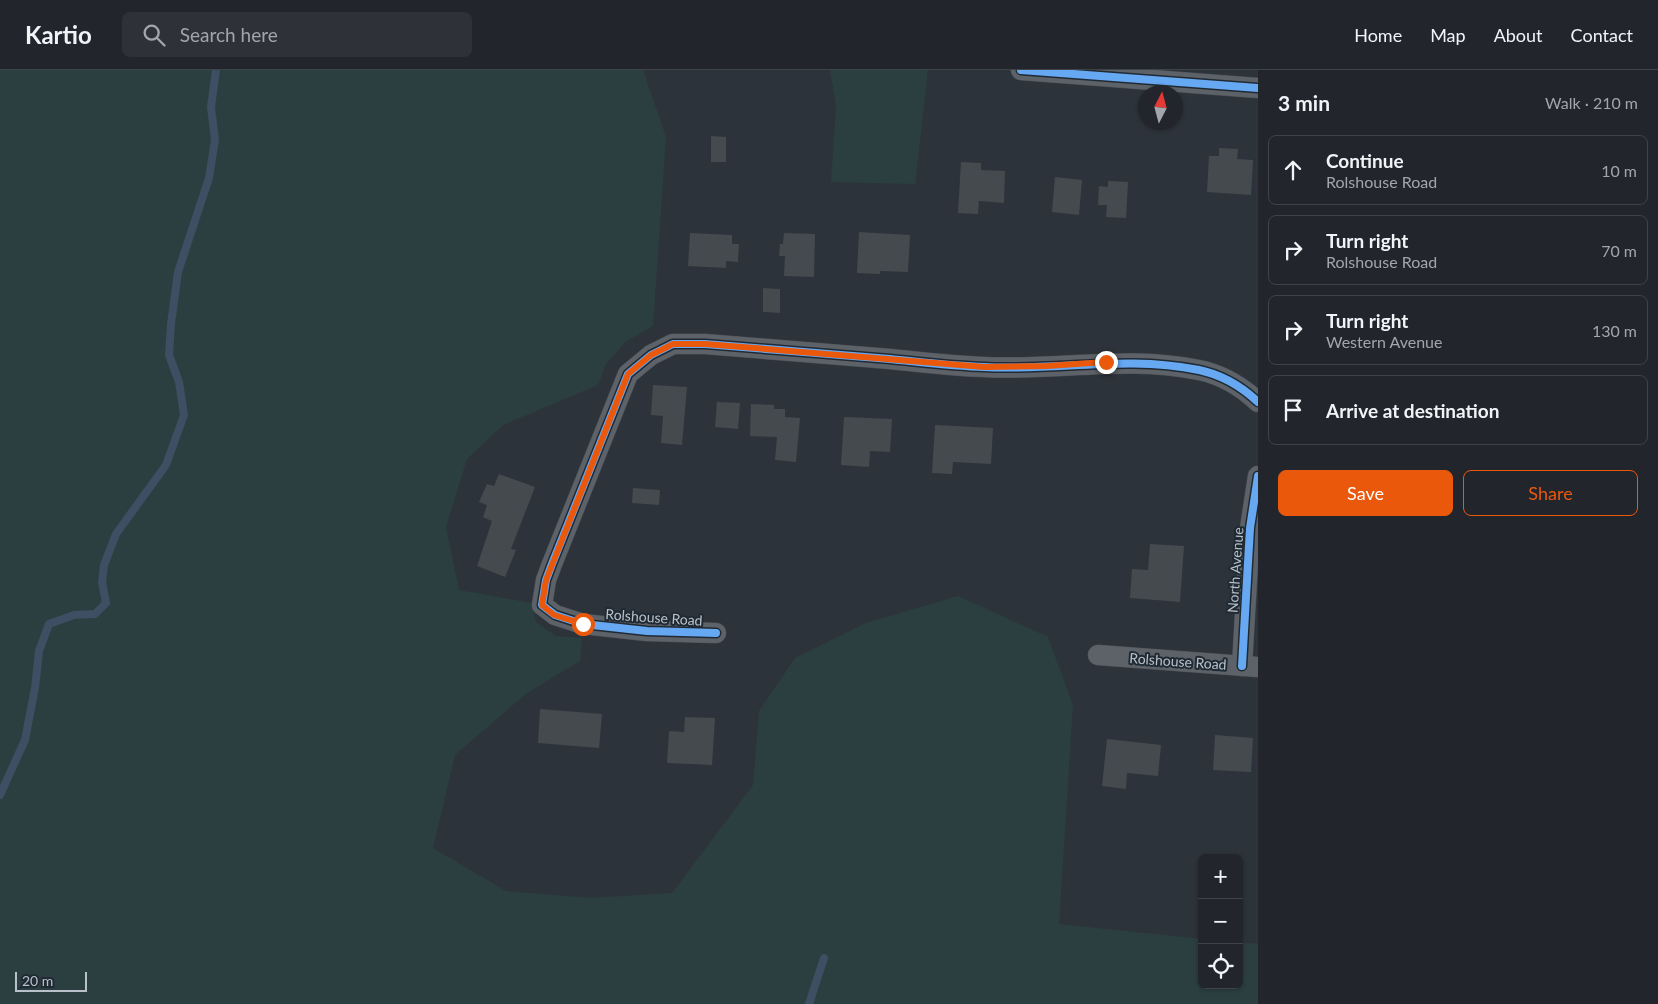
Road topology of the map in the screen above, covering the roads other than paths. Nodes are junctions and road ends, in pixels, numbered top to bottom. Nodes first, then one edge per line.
1 (1021, 70) edge
2 (1258, 88) edge
3 (1258, 402) edge
4 (1258, 476) edge
5 (716, 633) dead end
6 (1098, 655) dead end
7 (1250, 666) edge

1 - 2 street
3 - 5 street, Rolshouse Road
4 - 7 street, North Avenue
6 - 7 street, Rolshouse Road

